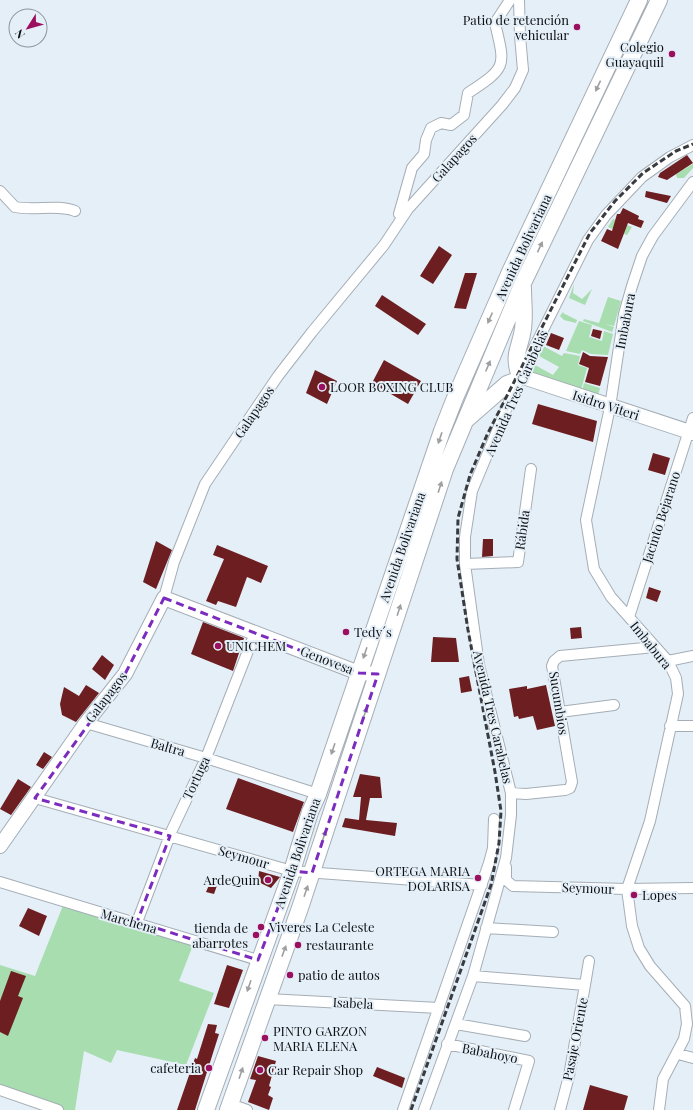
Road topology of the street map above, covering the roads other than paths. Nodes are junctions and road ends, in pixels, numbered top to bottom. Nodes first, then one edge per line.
1 (510, 0) edge
2 (519, 0) edge
3 (639, 0) edge
4 (659, 0) edge
5 (693, 145) edge
6 (693, 182) edge
7 (0, 191) edge
8 (75, 211) dead end
9 (397, 227) junction
10 (522, 285) junction
11 (520, 376) junction
12 (610, 407) junction
13 (693, 418) edge
14 (463, 423) junction
15 (691, 432) edge
16 (530, 469) dead end
17 (465, 564) junction
18 (164, 598) junction
19 (629, 617) junction
20 (255, 633) junction
21 (655, 648) junction
22 (693, 656) edge
23 (668, 661) junction
24 (359, 672) junction
25 (378, 674) junction
26 (614, 705) dead end
27 (560, 712) junction
28 (86, 723) junction
29 (670, 726) junction
30 (693, 726) edge
31 (206, 758) junction
32 (511, 793) junction
33 (318, 794) junction
34 (35, 798) junction
35 (494, 819) dead end
36 (170, 836) junction
37 (0, 846) edge
38 (506, 858) junction
39 (292, 871) junction
40 (312, 873) junction
41 (0, 882) edge
42 (482, 885) junction
43 (693, 888) edge
44 (628, 889) junction
45 (137, 922) junction
46 (486, 928) junction
47 (553, 932) dead end
48 (258, 960) junction
49 (589, 961) dead end
50 (473, 976) junction
51 (585, 985) junction
52 (267, 999) junction
53 (689, 1007) edge
54 (439, 1008) junction
55 (456, 1024) junction
56 (524, 1036) dead end
57 (447, 1044) junction
58 (678, 1054) junction
59 (693, 1058) edge
60 (0, 1090) edge
61 (229, 1107) edge
62 (58, 1110) edge
63 (206, 1110) edge
64 (247, 1110) edge
65 (403, 1110) edge
66 (424, 1110) edge
67 (514, 1110) edge
68 (560, 1110) edge
69 (659, 1110) edge

1 - 9 street
2 - 9 street, Galapagos
3 -> 24 main road, Avenida Bolivariana
10 -> 4 main road, Avenida Bolivariana
5 - 11 street, Avenida Tres Carabelas
6 - 12 street, Imbabura
7 - 8 street
9 - 18 street, Galapagos
10 - 11 main road
14 -> 10 main road, Avenida Bolivariana
11 - 12 street, Isidro Viteri
11 - 14 main road
11 - 17 street, Avenida Tres Carabelas
12 - 15 street, Isidro Viteri
12 - 19 street, Imbabura
13 - 15 street, Jacinto Bejarano
25 -> 14 main road, Avenida Bolivariana
15 - 19 street, Jacinto Bejarano
16 - 17 street, Rábida
17 - 32 street, Avenida Tres Carabelas
18 - 20 street, Genovesa
18 - 28 street, Galapagos
19 - 21 street, Imbabura
20 - 24 street, Genovesa
20 - 31 street, Tortuga
21 - 23 street, Imbabura
21 - 27 street, Sucumbios
22 - 23 street
23 - 29 street, Imbabura
24 - 25 street, Genovesa
24 -> 33 main road, Avenida Bolivariana
40 -> 25 main road, Avenida Bolivariana
26 - 27 street
27 - 32 street, Sucumbios
28 - 31 street, Baltra
28 - 34 street, Galapagos
29 - 30 street
29 - 44 street, Imbabura
31 - 33 street, Baltra
31 - 36 street, Tortuga
32 - 38 street, Avenida Tres Carabelas
33 - 39 main road, Avenida Bolivariana
34 - 36 street, Seymour
34 - 37 street, Galapagos
35 - 42 street
36 - 39 street, Seymour
36 - 45 street, Tortuga
38 - 44 street, Seymour
38 - 46 street, Avenida Tres Carabelas
39 - 40 street, Seymour
39 - 48 main road, Avenida Bolivariana
40 - 42 street, Seymour
52 -> 40 main road, Avenida Bolivariana
41 - 45 street, Marchena
42 - 54 street
43 - 44 street, Seymour
44 - 53 street, Imbabura
45 - 48 street, Marchena
46 - 47 street
46 - 50 street, Avenida Tres Carabelas
48 -> 63 main road, Avenida Bolivariana
49 - 51 street
50 - 51 street, Pasaje Oriente
50 - 55 street, Avenida Tres Carabelas
51 - 68 street, Pasaje Oriente
52 - 54 street, Isabela
61 -> 52 main road, Avenida Bolivariana
53 - 58 street, Imbabura
54 - 65 street
55 - 56 street
55 - 57 street, Avenida Tres Carabelas
57 - 66 street, Avenida Tres Carabelas
57 - 67 street, Babahoyo
58 - 59 street
58 - 69 street, Imbabura
60 - 62 street
61 - 64 street

